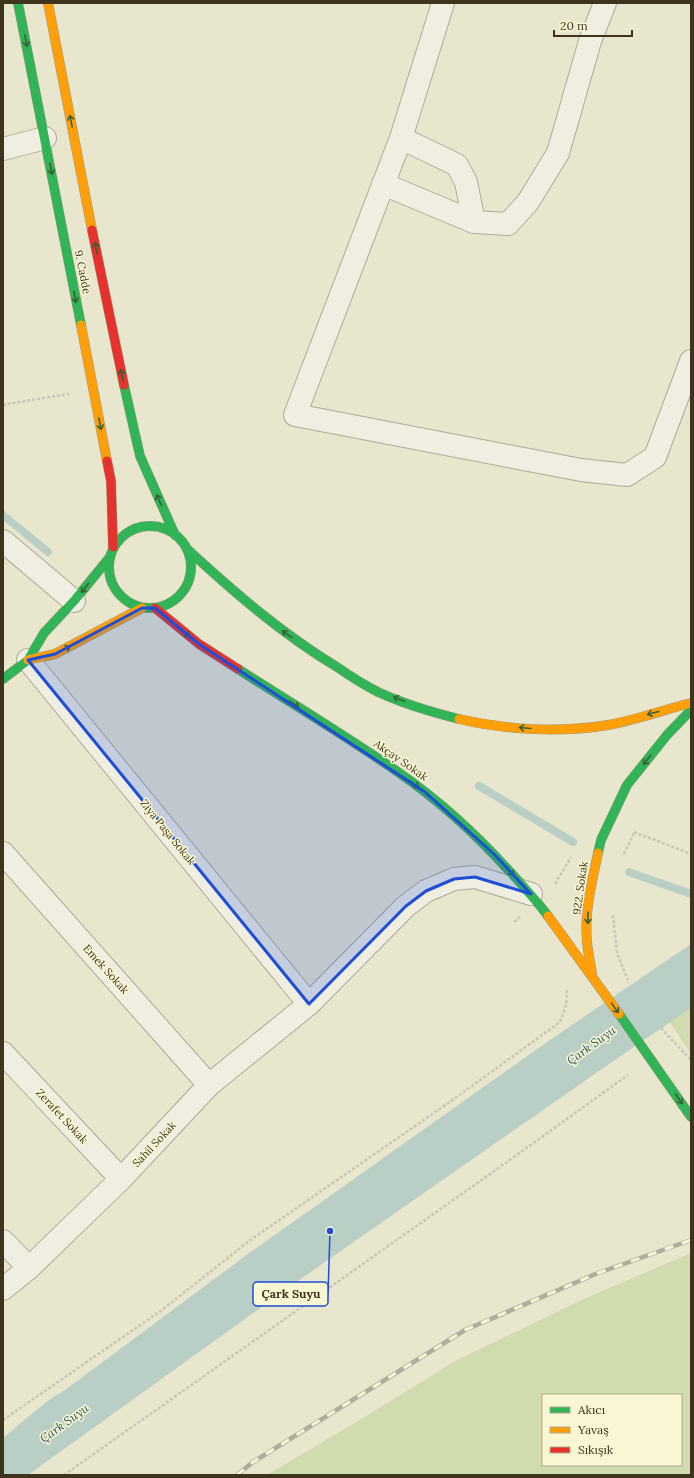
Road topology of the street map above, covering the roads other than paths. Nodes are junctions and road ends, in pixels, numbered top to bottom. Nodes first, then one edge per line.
1 (18, 3) edge
2 (48, 3) edge
3 (443, 3) edge
4 (605, 3) edge
5 (45, 138) junction
6 (401, 138) junction
7 (3, 149) edge
8 (383, 184) junction
9 (474, 222) junction
10 (691, 361) edge
11 (175, 535) junction
12 (3, 541) edge
13 (113, 547) junction
14 (187, 549) junction
15 (110, 558) junction
16 (74, 601) junction
17 (142, 608) junction
18 (155, 608) junction
19 (28, 660) junction
20 (3, 679) edge
21 (691, 703) edge
22 (691, 710) edge
23 (3, 853) edge
24 (531, 894) junction
25 (593, 977) junction
26 (309, 1004) junction
27 (3, 1053) edge
28 (664, 1076) junction
29 (209, 1085) junction
30 (686, 1091) dead end
31 (691, 1117) edge
32 (121, 1179) junction
33 (3, 1241) edge
34 (29, 1268) junction
35 (3, 1289) edge

1 -> 5 main road, 9. Cadde
11 -> 2 main road, 9. Cadde
3 - 6 street
4 - 9 street
5 - 7 street
5 -> 13 main road, 9. Cadde
6 - 8 street
6 - 9 street
8 - 9 street
8 - 10 street
11 - 13 main road
11 - 14 main road
12 - 16 street
13 - 15 main road
14 - 18 main road
21 -> 14 main road
15 -> 16 main road
15 - 17 main road
16 - 19 main road
17 - 18 main road
19 -> 17 main road
18 -> 24 main road, Akçay Sokak
19 - 20 main road
19 - 26 street, Ziya Paşa Sokak
22 -> 25 main road, 922. Sokak
23 - 29 street, Emek Sokak
24 - 25 main road, Akçay Sokak
24 - 26 street, Sahil Sokak
25 -> 28 main road, 922. Sokak
26 - 29 street, Sahil Sokak
27 - 32 street, Zerafet Sokak
28 - 30 main road, 922. Sokak
28 -> 31 main road, 922. Sokak
29 - 32 street, Sahil Sokak
32 - 34 street, Sahil Sokak
33 - 34 street
34 - 35 street, Sahil Sokak

